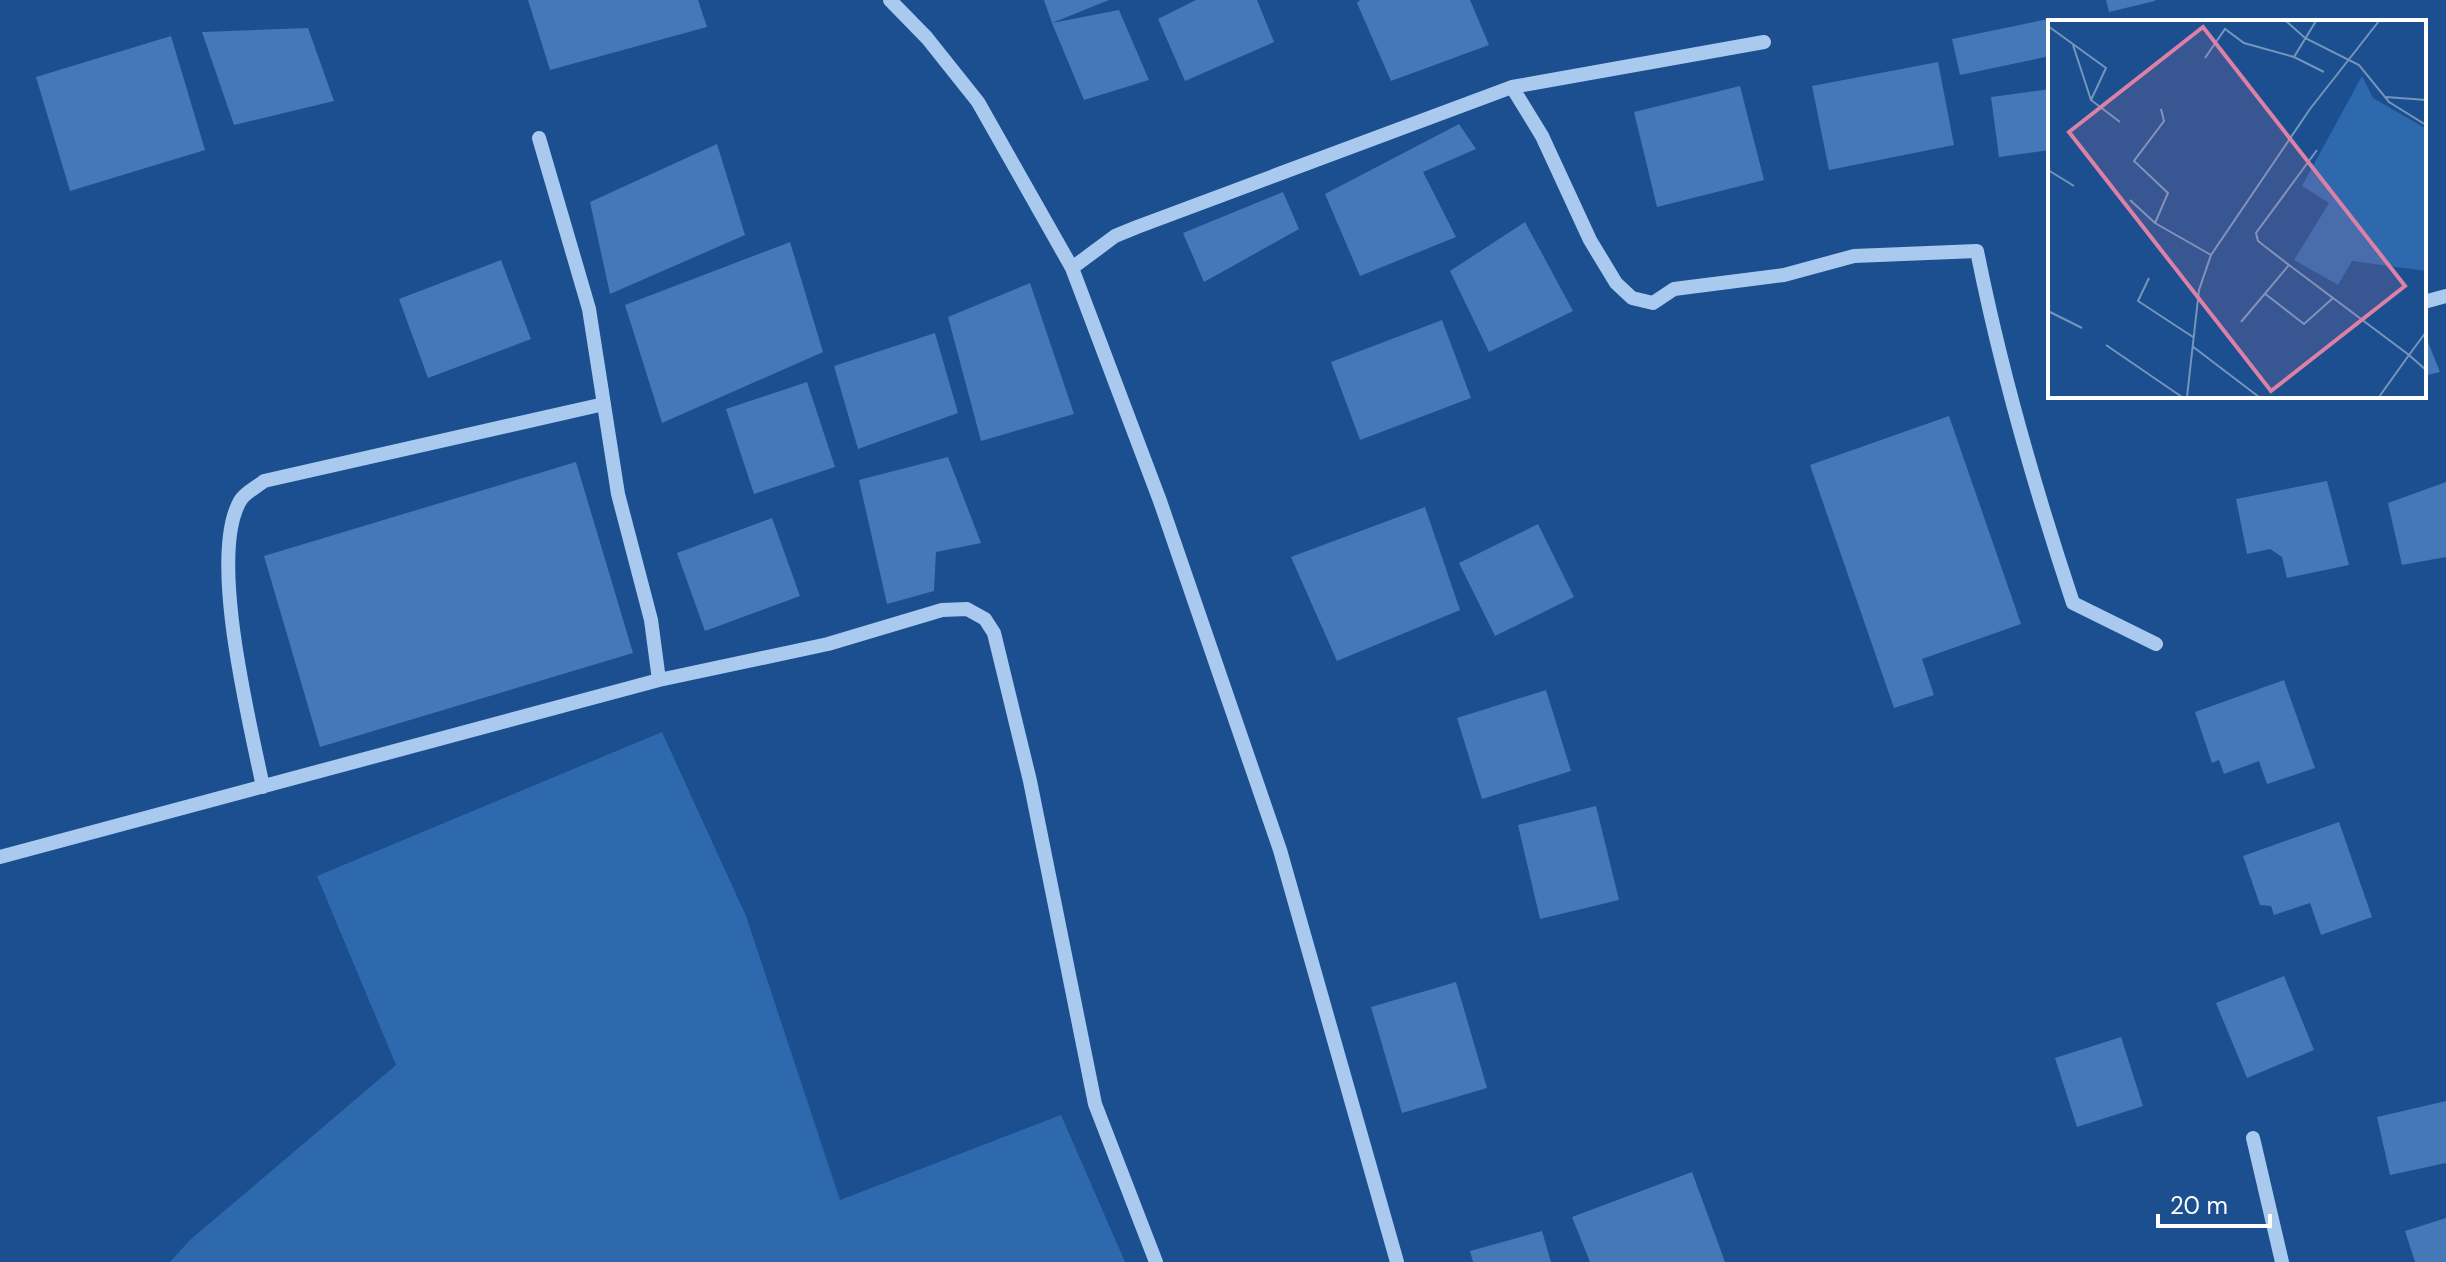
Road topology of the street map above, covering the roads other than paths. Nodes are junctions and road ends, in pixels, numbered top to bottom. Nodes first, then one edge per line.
1 (890, 0) edge
2 (1764, 42) dead end
3 (1512, 87) junction
4 (539, 138) dead end
5 (1072, 268) junction
6 (2446, 296) edge
7 (2426, 301) edge
8 (604, 404) junction
9 (2156, 644) dead end
10 (659, 680) junction
11 (263, 787) junction
12 (0, 857) edge
13 (2253, 1138) dead end
14 (1156, 1262) edge
15 (1397, 1262) edge
16 (2282, 1262) edge

1 - 5 street
2 - 3 street
3 - 5 street
3 - 9 street
4 - 8 street
5 - 15 street
6 - 7 street
8 - 10 street
8 - 11 street
10 - 11 street
10 - 14 street
11 - 12 street
13 - 16 street

